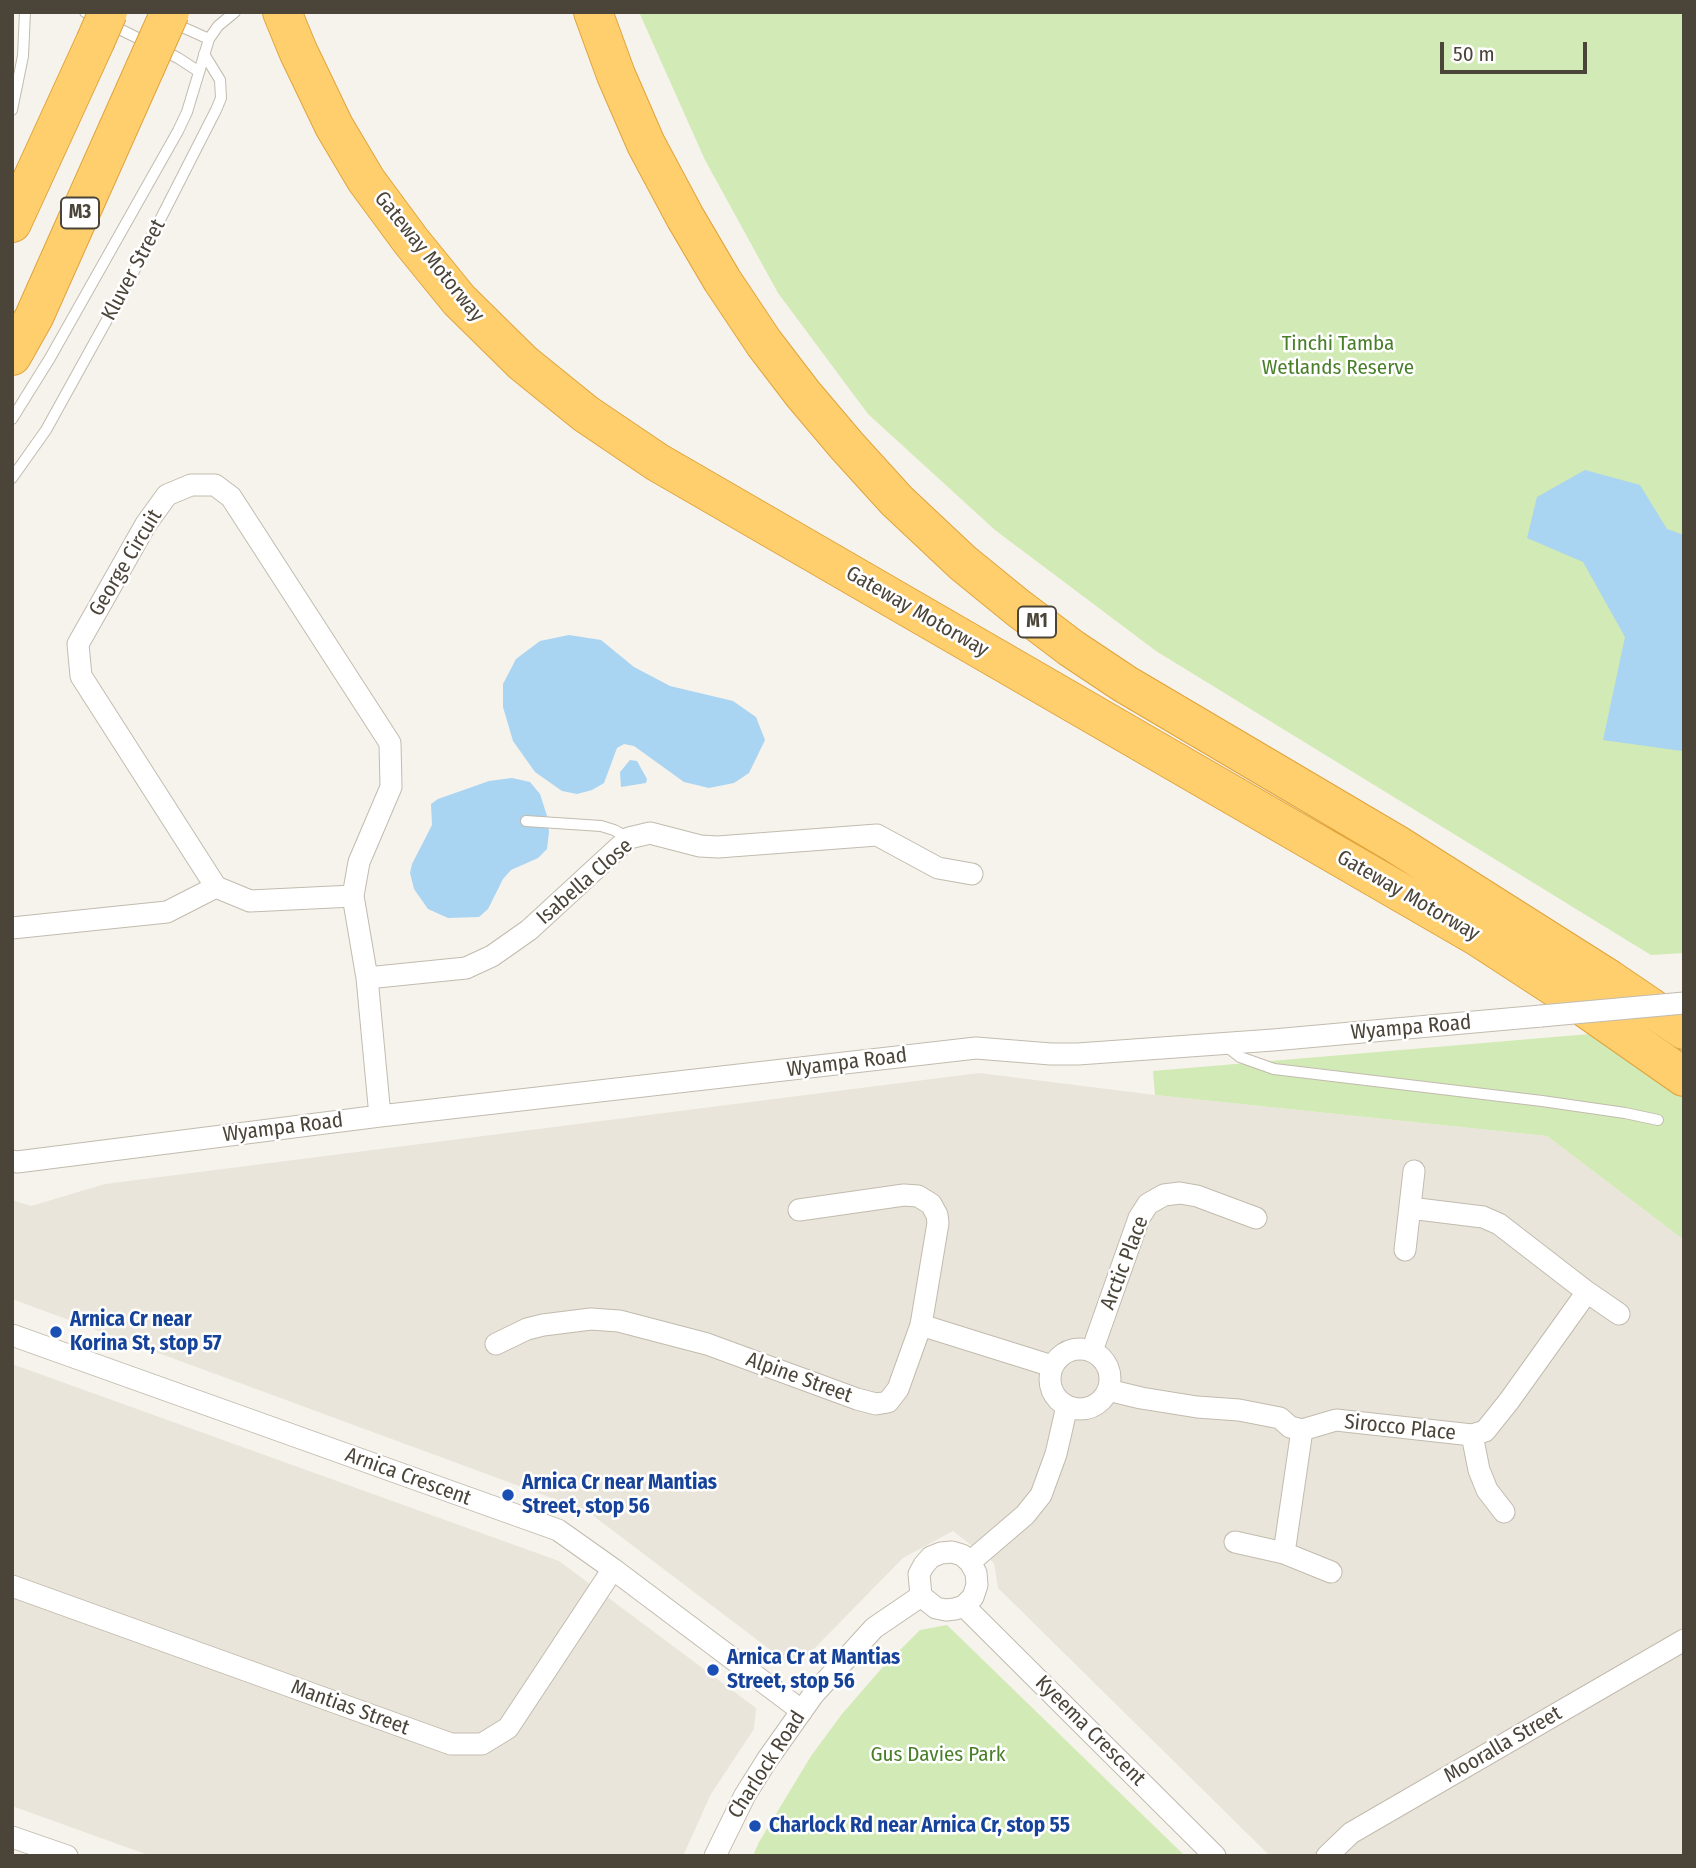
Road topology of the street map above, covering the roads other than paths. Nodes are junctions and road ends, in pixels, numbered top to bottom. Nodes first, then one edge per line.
1 (235, 12) edge
2 (282, 12) edge
3 (593, 12) edge
4 (27, 14) edge
5 (165, 15) edge
6 (96, 22) edge
7 (209, 39) junction
8 (204, 54) junction
9 (198, 71) junction
10 (12, 110) edge
11 (12, 223) edge
12 (12, 356) edge
13 (12, 419) edge
14 (12, 478) edge
15 (526, 821) dead end
16 (629, 838) junction
17 (972, 874) dead end
18 (216, 887) junction
19 (354, 896) junction
20 (12, 928) edge
21 (367, 978) junction
22 (1684, 1003) edge
23 (1684, 1030) edge
24 (1224, 1044) junction
25 (1684, 1077) edge
26 (380, 1116) junction
27 (1658, 1120) dead end
28 (12, 1161) edge
29 (1414, 1171) dead end
30 (1410, 1208) junction
31 (799, 1210) dead end
32 (1256, 1218) dead end
33 (1405, 1250) dead end
34 (1587, 1292) junction
35 (1619, 1314) dead end
36 (921, 1325) junction
37 (12, 1335) edge
38 (496, 1344) dead end
39 (1092, 1351) junction
40 (1052, 1366) junction
41 (1108, 1390) junction
42 (1068, 1406) junction
43 (1301, 1430) junction
44 (1472, 1435) junction
45 (1504, 1512) dead end
46 (1235, 1542) dead end
47 (1284, 1553) junction
48 (970, 1562) junction
49 (613, 1569) junction
50 (1331, 1572) dead end
51 (12, 1586) edge
52 (920, 1596) junction
53 (964, 1606) junction
54 (1684, 1640) edge
55 (802, 1711) junction
56 (12, 1837) edge
57 (67, 1856) edge
58 (715, 1856) edge
59 (1215, 1856) edge
60 (1327, 1856) edge

1 - 7 lane
2 - 25 highway, Gateway Motorway / M1
3 - 23 highway, Gateway Motorway / M1
4 - 10 lane
5 - 7 lane
5 - 12 highway, M3, bridge
6 - 9 lane
6 - 11 highway
7 - 8 lane
8 - 9 lane
8 - 14 lane, Kluver Street
9 - 13 lane
15 - 16 lane
16 - 17 street, Isabella Close
16 - 21 street, Isabella Close
18 - 19 street
18 - 19 street, George Circuit
18 - 20 street
19 - 21 street, George Circuit
21 - 26 street, George Circuit
22 - 24 street, Wyampa Road, bridge
24 - 26 street, Wyampa Road
24 - 27 lane
26 - 28 street, Wyampa Road
29 - 30 street
30 - 33 street
30 - 34 street
31 - 36 street
32 - 39 street, Arctic Place
34 - 35 street
34 - 44 street, Sirocco Place
36 - 38 street, Alpine Street
36 - 40 street
37 - 49 street, Arnica Crescent
39 - 40 street
39 - 41 street
40 - 42 street
41 - 42 street
41 - 43 street
42 - 48 street
43 - 44 street, Sirocco Place
43 - 47 street
44 - 45 street
46 - 47 street
47 - 50 street
48 - 52 street
48 - 53 street
49 - 51 street, Mantias Street
49 - 55 street, Arnica Crescent
52 - 53 street
52 - 55 street, Charlock Road
53 - 59 street, Kyeema Crescent
54 - 60 street, Mooralla Street
55 - 58 street, Charlock Road
56 - 57 street

